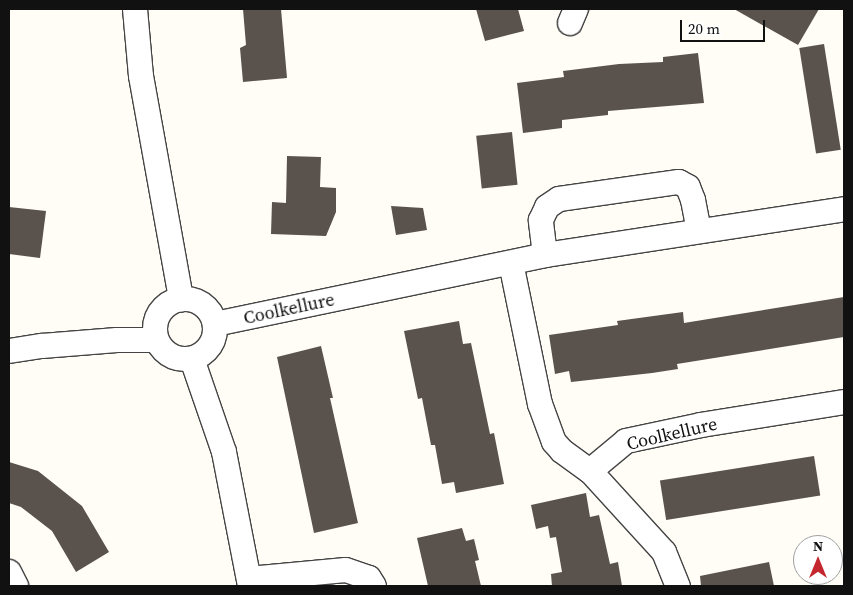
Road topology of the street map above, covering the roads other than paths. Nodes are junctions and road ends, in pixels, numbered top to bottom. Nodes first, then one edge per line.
1 (135, 9) edge
2 (844, 209) edge
3 (699, 230) junction
4 (545, 256) junction
5 (511, 262) junction
6 (181, 299) junction
7 (215, 324) junction
8 (156, 340) junction
9 (9, 351) edge
10 (192, 359) junction
11 (844, 402) edge
12 (590, 471) junction
13 (9, 572) edge
14 (250, 582) edge
15 (16, 586) edge
16 (374, 586) edge
17 (678, 586) edge

1 - 6 street
2 - 3 street, Coolkellure
3 - 4 street, Coolkellure
3 - 4 street
4 - 5 street, Coolkellure
5 - 7 street, Coolkellure
5 - 12 street
6 - 7 street
6 - 8 street
7 - 10 street
8 - 9 street
8 - 10 street
10 - 14 street
11 - 12 street, Coolkellure
12 - 17 street
13 - 15 street
14 - 16 street

